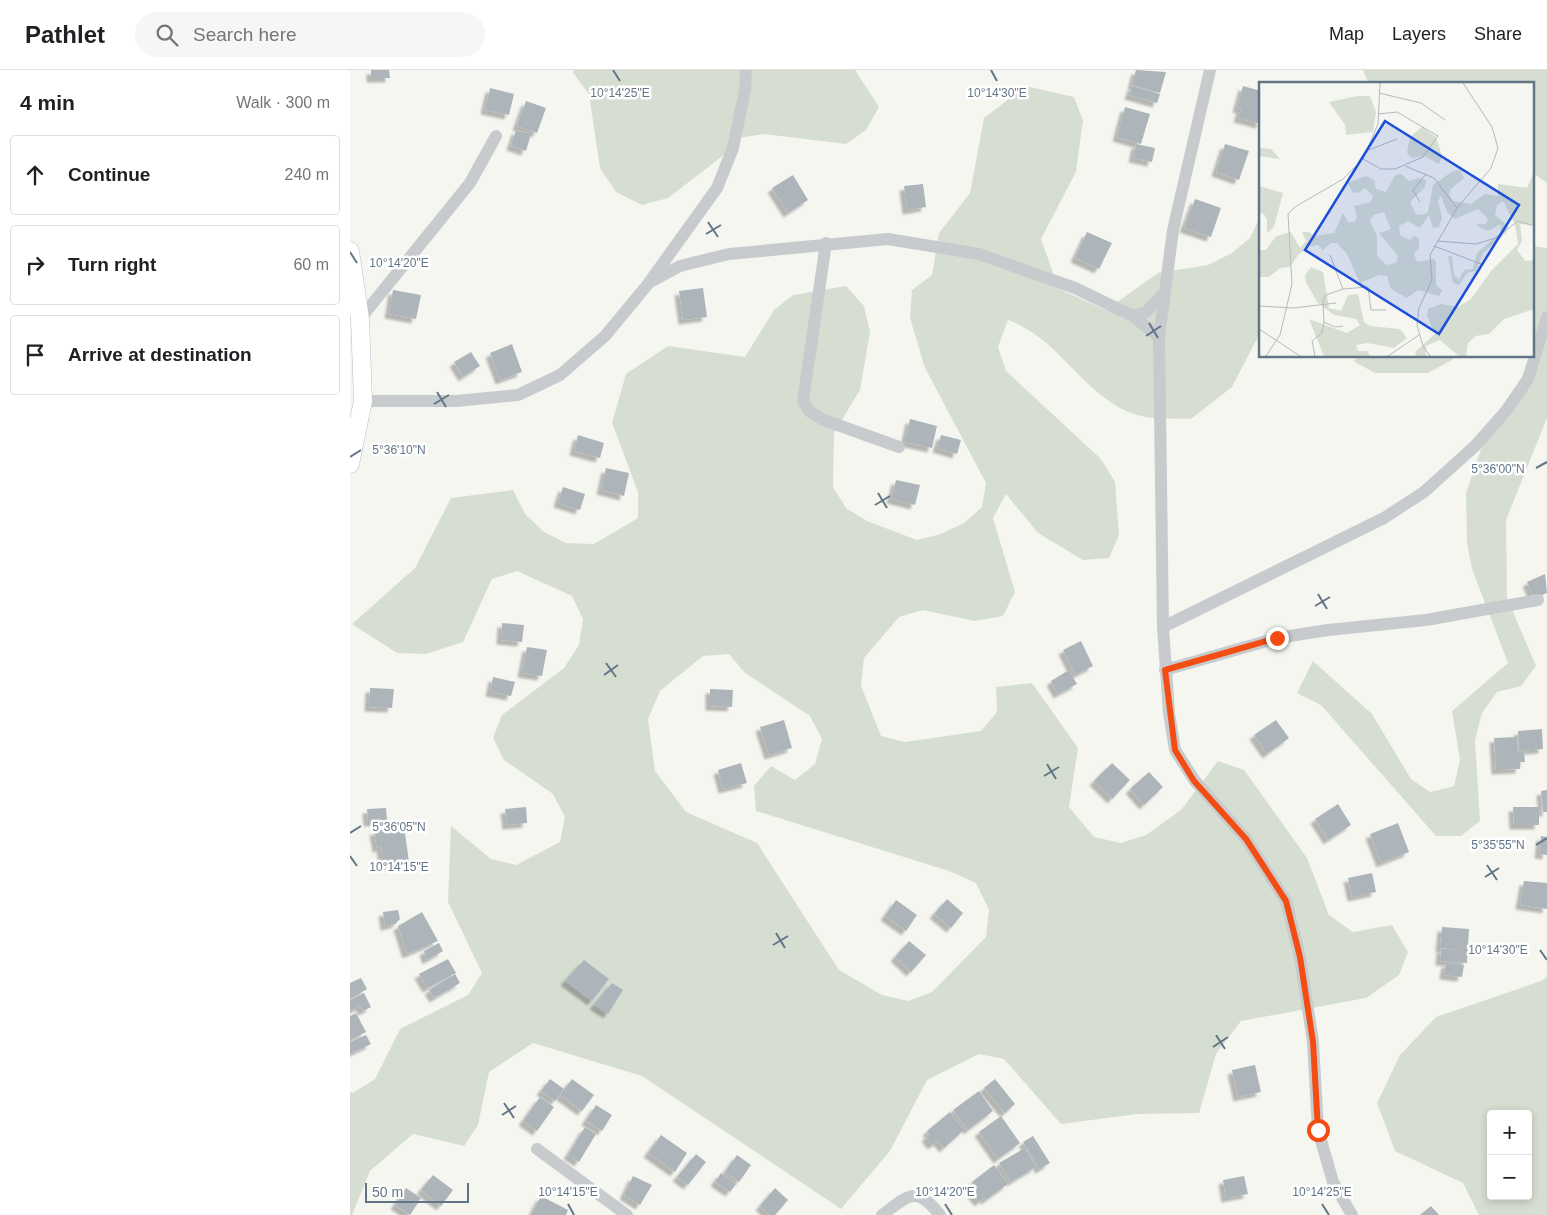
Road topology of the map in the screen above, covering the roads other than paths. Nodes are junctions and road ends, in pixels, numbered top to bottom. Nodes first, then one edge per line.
1 (746, 70) edge
2 (1210, 70) edge
3 (496, 136) dead end
4 (826, 243) junction
5 (350, 252) edge
6 (648, 284) junction
7 (1163, 294) junction
8 (1133, 316) junction
9 (1547, 317) edge
10 (360, 319) junction
11 (1159, 337) junction
12 (363, 401) junction
13 (899, 447) dead end
14 (350, 464) edge
15 (1538, 600) dead end
16 (1163, 626) junction
17 (1165, 670) junction
18 (537, 1150) dead end
19 (627, 1215) edge
20 (882, 1215) edge
21 (940, 1215) edge
22 (1352, 1215) edge

1 - 6 street
2 - 7 street
3 - 10 street
4 - 6 street
4 - 8 street
4 - 13 street
5 - 10 street
6 - 12 street
7 - 8 street
7 - 11 street
8 - 11 street
9 - 16 street
10 - 12 street
11 - 16 street
12 - 14 street
15 - 17 street
16 - 17 street
17 - 22 street
18 - 19 street
20 - 21 street

